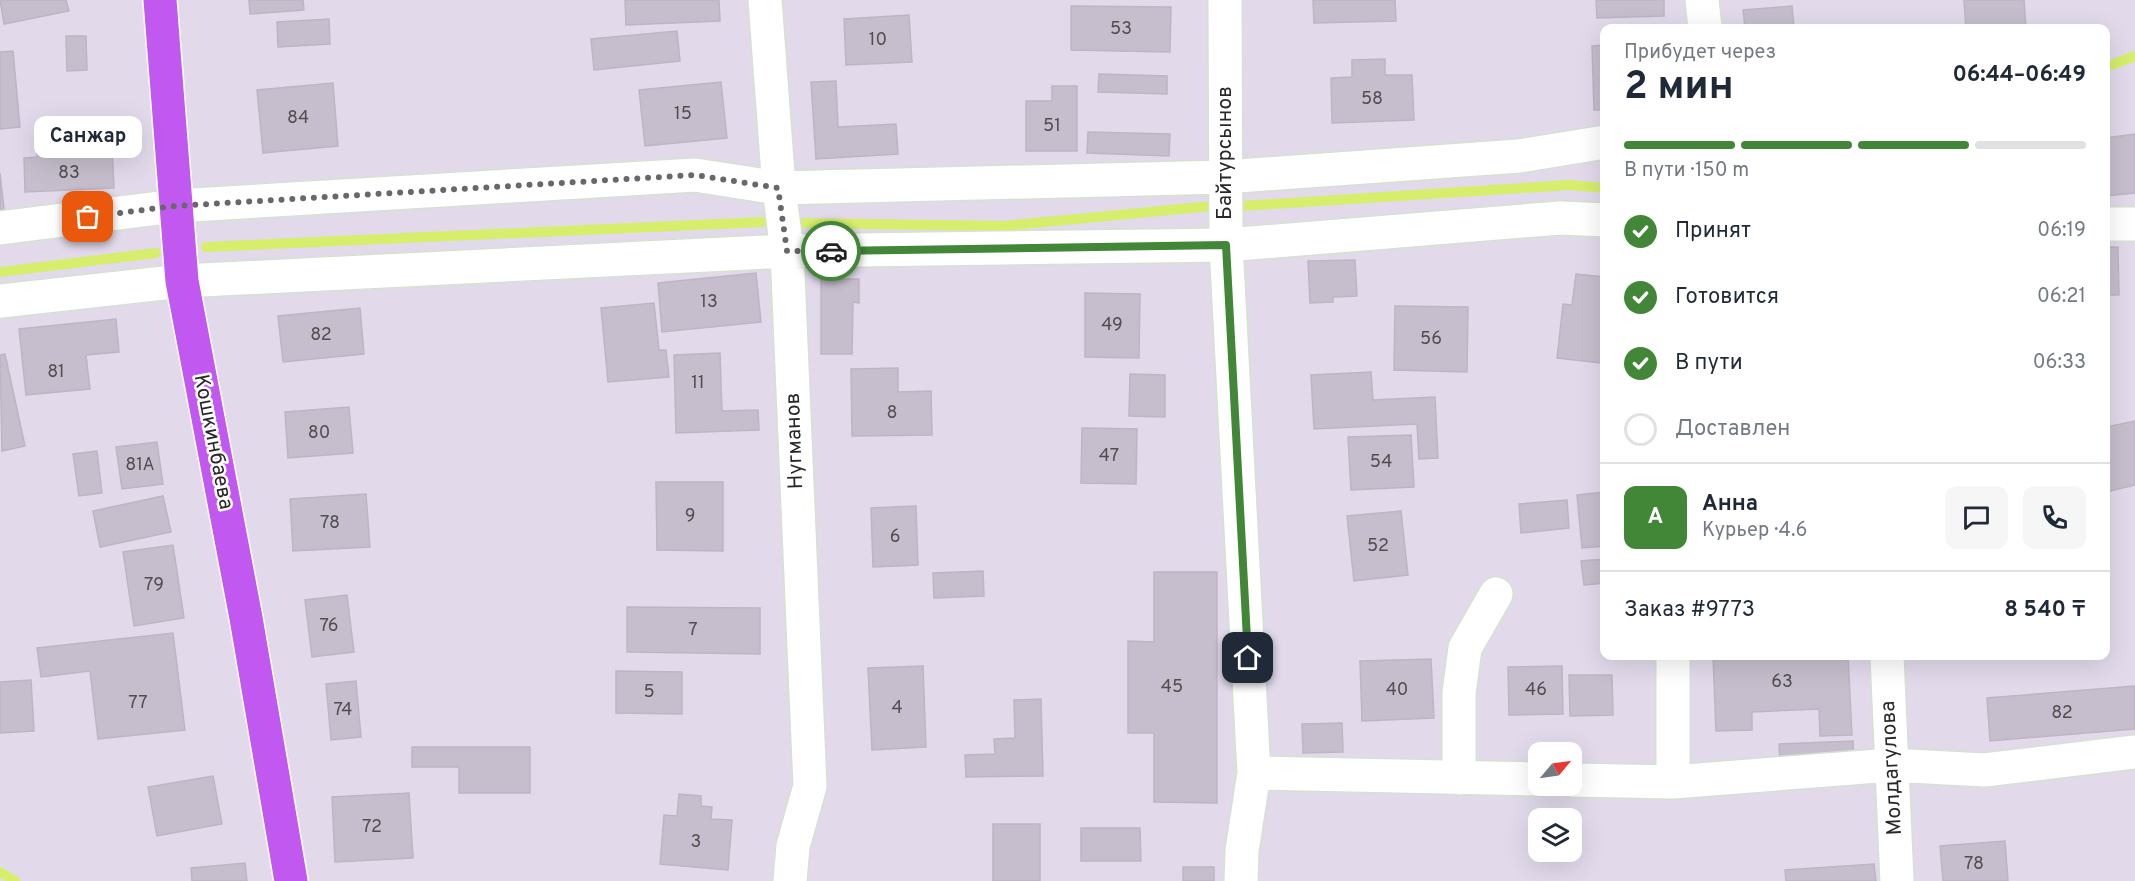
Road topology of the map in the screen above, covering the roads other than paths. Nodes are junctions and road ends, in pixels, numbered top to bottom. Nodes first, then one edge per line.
1 (160, 0) edge
2 (765, 0) edge
3 (1225, 0) edge
4 (1702, 0) edge
5 (1705, 24) edge
6 (1600, 143) edge
7 (1224, 177) junction
8 (778, 188) junction
9 (175, 206) junction
10 (1600, 220) edge
11 (2110, 224) edge
12 (2135, 224) edge
13 (0, 228) edge
14 (1226, 245) junction
15 (787, 251) junction
16 (182, 281) junction
17 (0, 301) edge
18 (1496, 594) dead end
19 (1673, 660) edge
20 (1887, 660) edge
21 (2135, 752) edge
22 (1891, 765) junction
23 (1254, 773) junction
24 (1459, 778) junction
25 (1528, 779) edge
26 (1582, 780) edge
27 (1672, 782) junction
28 (291, 881) edge
29 (790, 881) edge
30 (1241, 881) edge
31 (1897, 881) edge

1 - 9 main road, Кошкинбаева
2 - 8 street, Нугманов
3 - 7 street, Байтурсынов
4 - 5 street
6 - 7 street
7 - 8 street
7 - 14 street, Байтурсынов
8 - 9 street
8 - 15 street, Нугманов
9 - 13 street
9 - 16 main road, Кошкинбаева
10 - 14 street
11 - 12 street
14 - 15 street
14 - 23 street, Байтурсынов
15 - 16 street
15 - 29 street, Нугманов
16 - 17 street
16 - 28 main road, Кошкинбаева
18 - 24 street
19 - 27 street
20 - 22 street, Молдагулова
21 - 22 street
22 - 27 street
22 - 31 street, Молдагулова
23 - 24 street
23 - 30 street, Байтурсынов
24 - 25 street
26 - 27 street

